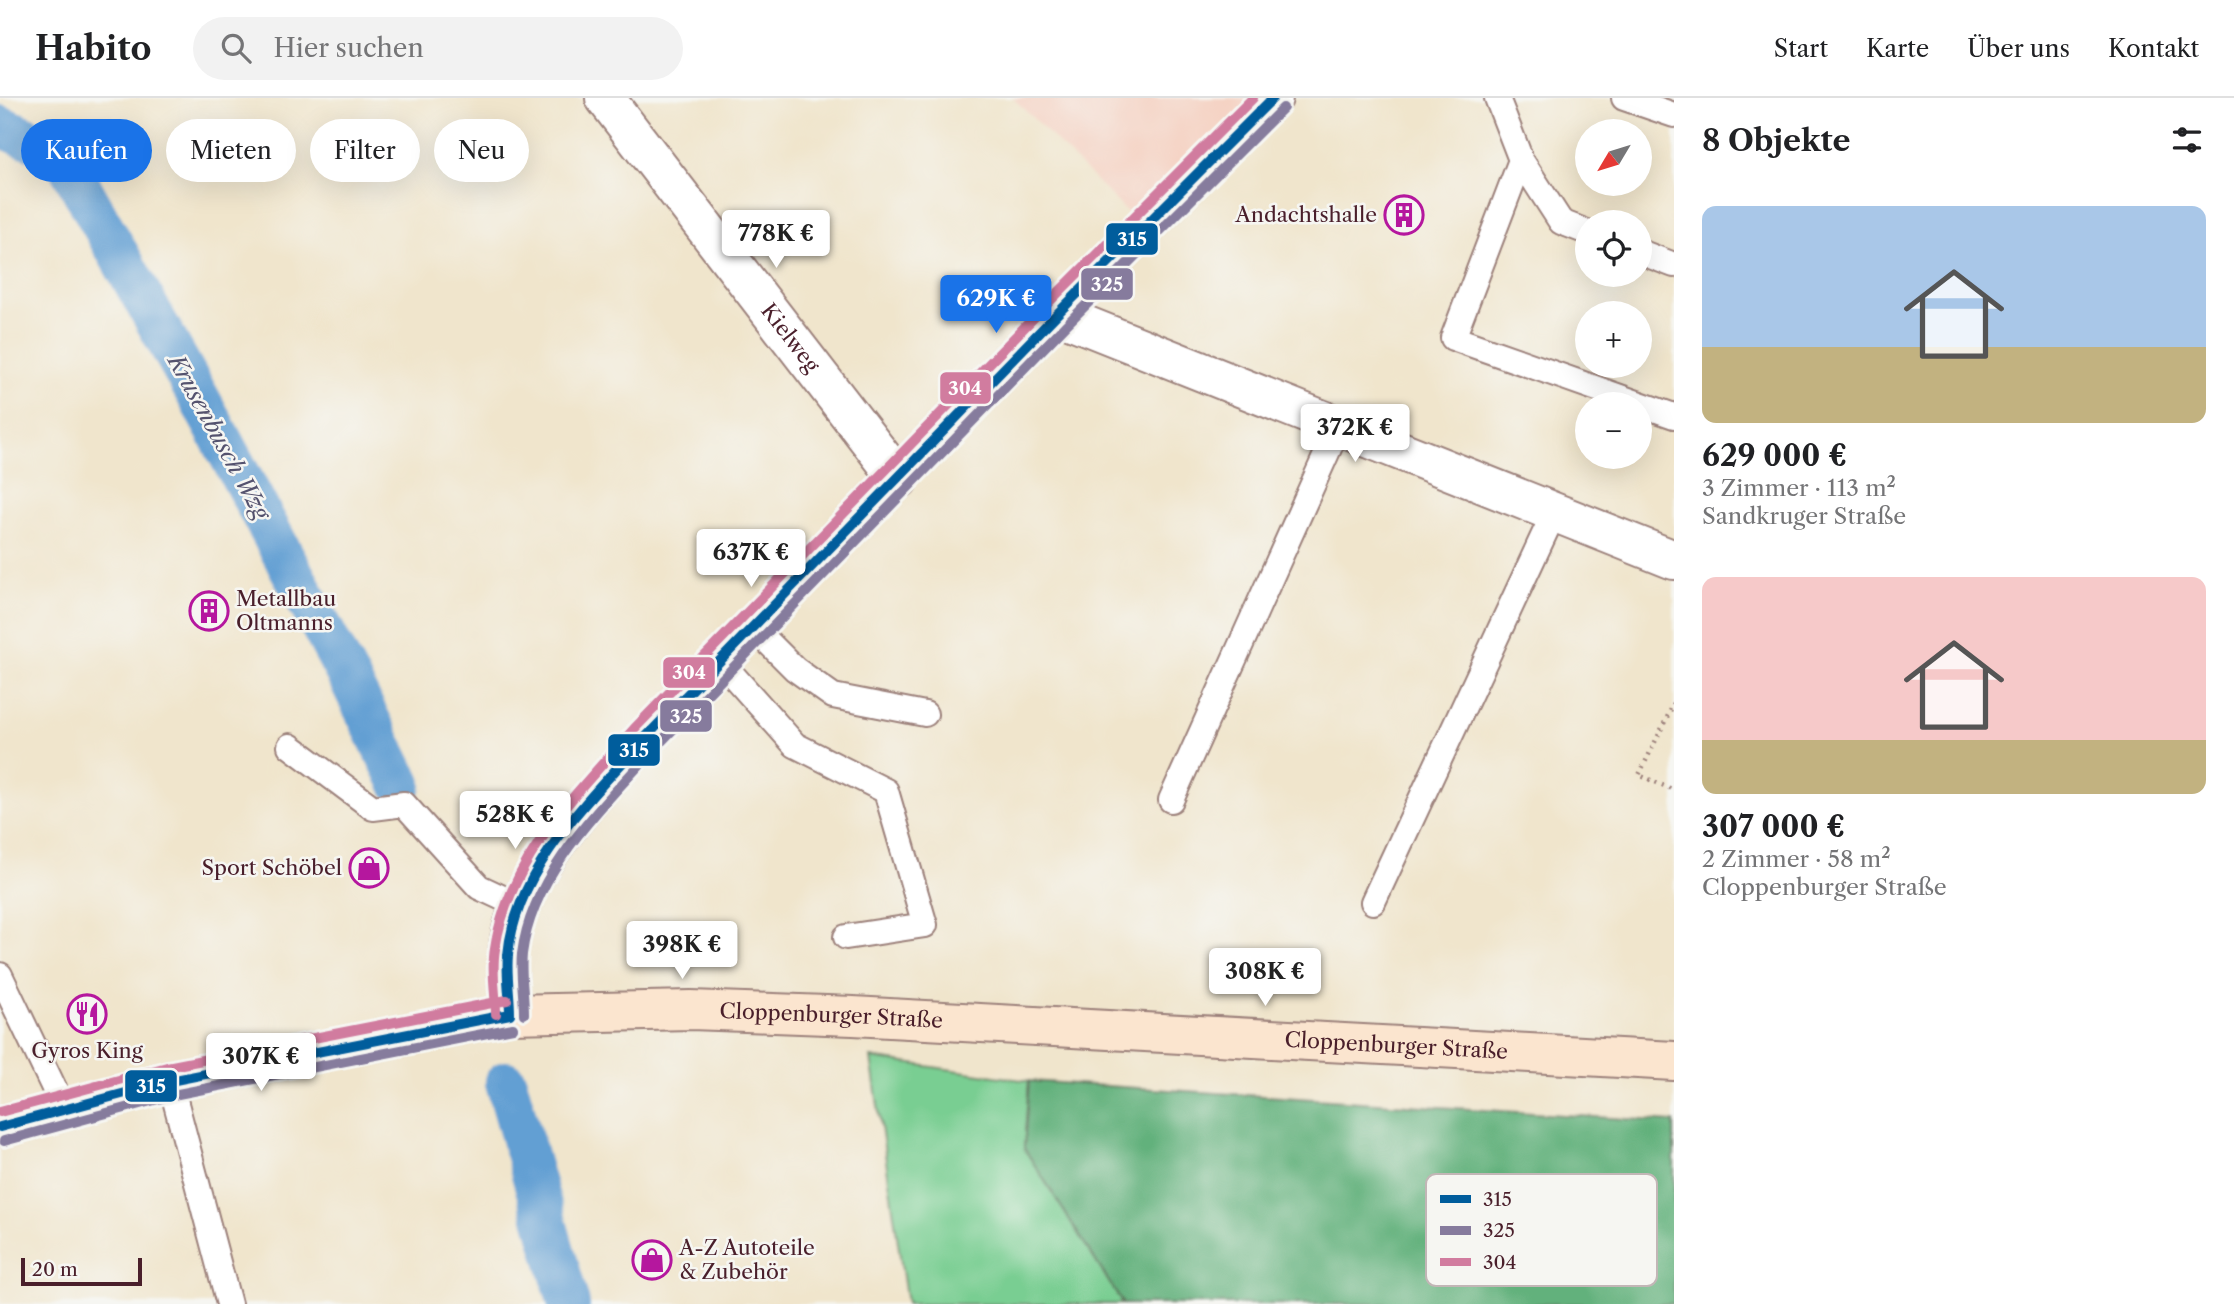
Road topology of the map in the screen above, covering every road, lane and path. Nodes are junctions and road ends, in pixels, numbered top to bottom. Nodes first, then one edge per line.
1 (605, 98) edge
2 (1273, 98) edge
3 (1497, 98) edge
4 (1624, 98) edge
5 (1674, 115) edge
6 (1521, 160) junction
7 (1575, 227) edge
8 (1652, 257) edge
9 (1674, 265) edge
10 (1057, 314) junction
11 (1674, 416) edge
12 (1339, 426) junction
13 (900, 479) junction
14 (1555, 511) junction
15 (1674, 559) edge
16 (754, 628) junction
17 (721, 662) junction
18 (1674, 702) edge
19 (925, 714) dead end
20 (290, 746) dead end
21 (1674, 790) edge
22 (1171, 800) dead end
23 (1373, 902) dead end
24 (522, 907) junction
25 (846, 937) dead end
26 (0, 975) edge
27 (510, 1014) junction
28 (1674, 1061) edge
29 (170, 1081) junction
30 (64, 1109) junction
31 (0, 1127) edge
32 (229, 1304) edge

1 - 13 street, Kielweg
2 - 10 street
3 - 6 lane
4 - 5 lane
6 - 7 lane
6 - 11 lane
8 - 9 lane
10 - 12 street
10 - 13 street
12 - 14 street
12 - 22 lane
13 - 16 street
14 - 15 street
14 - 23 lane
16 - 17 street
16 - 19 lane
17 - 24 street
17 - 25 lane
18 - 21 path
20 - 24 lane
24 - 27 street
26 - 30 lane
27 - 28 main road, Cloppenburger Straße
27 - 29 main road, Cloppenburger Straße
29 - 30 main road, Cloppenburger Straße
29 - 32 lane
30 - 31 main road, Cloppenburger Straße

